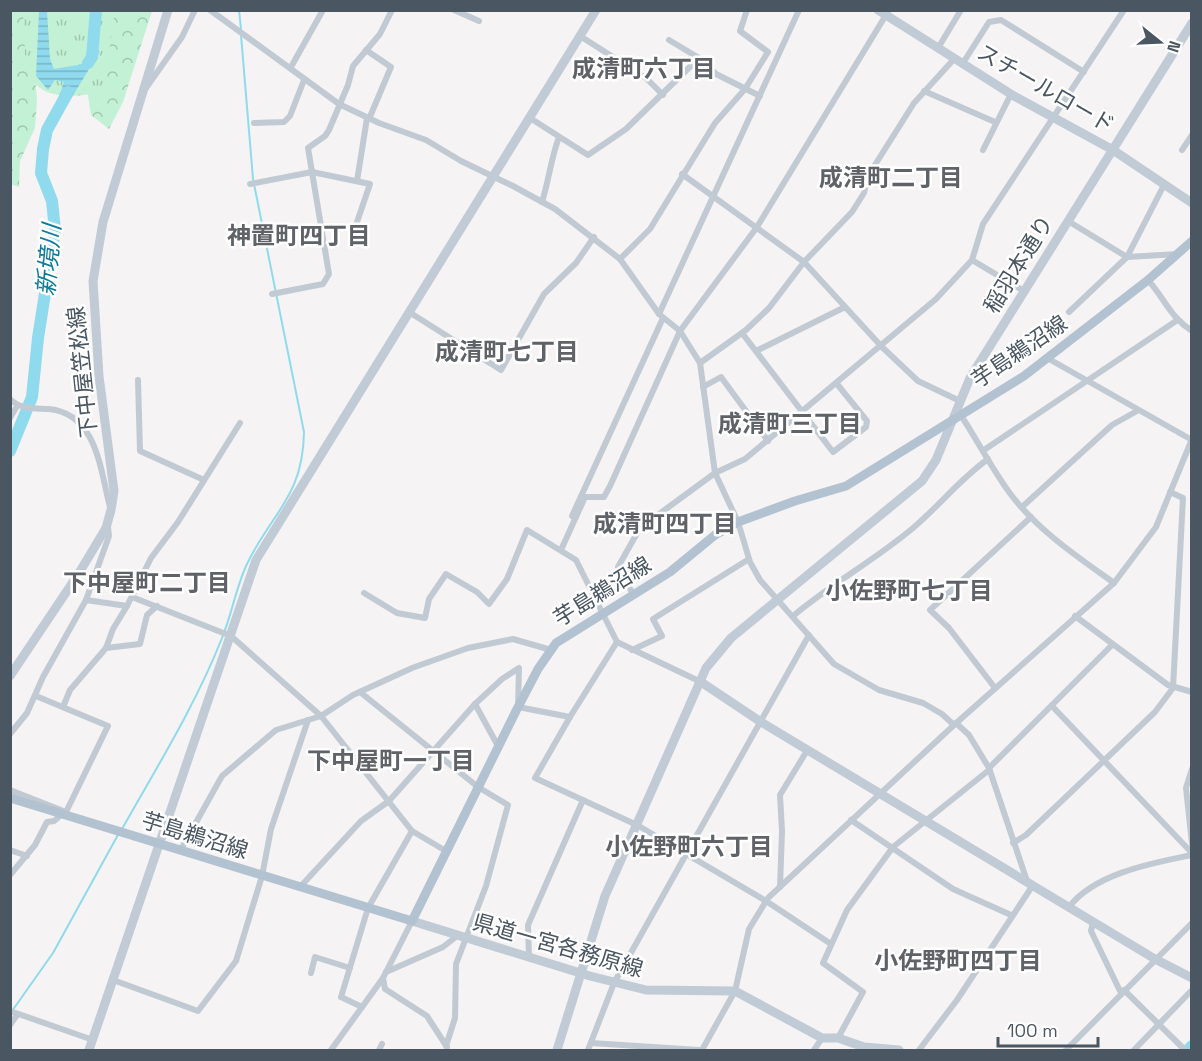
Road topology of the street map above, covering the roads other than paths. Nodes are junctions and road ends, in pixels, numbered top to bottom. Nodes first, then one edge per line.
1 (168, 10) edge
2 (195, 10) edge
3 (210, 10) edge
4 (322, 10) edge
5 (383, 10) edge
6 (454, 10) edge
7 (596, 10) edge
8 (747, 10) edge
9 (799, 10) edge
10 (961, 10) edge
11 (1124, 10) edge
12 (392, 12) edge
13 (884, 12) edge
14 (479, 21) dead end
15 (1191, 23) edge
16 (1189, 34) edge
17 (580, 36) junction
18 (669, 40) dead end
19 (938, 48) junction
20 (366, 50) junction
21 (699, 58) junction
22 (959, 61) junction
23 (291, 67) junction
24 (1084, 72) junction
25 (304, 80) junction
26 (745, 89) junction
27 (144, 90) junction
28 (924, 91) junction
29 (1011, 94) junction
30 (663, 95) junction
31 (760, 96) junction
32 (339, 104) junction
33 (1056, 117) junction
34 (530, 118) junction
35 (368, 119) junction
36 (995, 122) junction
37 (254, 123) dead end
38 (1191, 135) edge
39 (559, 137) junction
40 (983, 150) dead end
41 (1113, 150) junction
42 (1182, 150) dead end
43 (312, 172) junction
44 (682, 174) junction
45 (493, 177) junction
46 (357, 181) junction
47 (253, 183) dead end
48 (1164, 185) junction
49 (714, 197) junction
50 (542, 202) junction
51 (1191, 203) edge
52 (1068, 221) junction
53 (356, 225) dead end
54 (757, 227) junction
55 (594, 237) junction
56 (1191, 241) edge
57 (1179, 254) junction
58 (1127, 256) junction
59 (620, 259) junction
60 (972, 260) junction
61 (804, 262) junction
62 (1148, 280) junction
63 (1024, 291) junction
64 (275, 294) dead end
65 (845, 307) junction
66 (409, 312) junction
67 (1069, 312) dead end
68 (661, 316) junction
69 (1176, 321) junction
70 (680, 331) junction
71 (1191, 331) edge
72 (742, 333) junction
73 (882, 347) junction
74 (756, 351) junction
75 (1048, 359) junction
76 (700, 363) junction
77 (138, 380) dead end
78 (1086, 381) junction
79 (837, 384) junction
80 (703, 387) junction
81 (10, 399) edge
82 (960, 401) junction
83 (17, 406) junction
84 (970, 408) junction
85 (1137, 411) junction
86 (802, 412) junction
87 (957, 416) junction
88 (10, 418) edge
89 (240, 423) dead end
90 (1191, 440) edge
91 (768, 441) junction
92 (984, 450) junction
93 (988, 459) junction
94 (715, 473) junction
95 (204, 480) junction
96 (1170, 492) junction
97 (1022, 507) junction
98 (111, 510) junction
99 (1031, 517) junction
100 (576, 518) junction
101 (738, 522) junction
102 (107, 524) junction
103 (561, 550) junction
104 (749, 559) junction
105 (1114, 583) junction
106 (364, 593) dead end
107 (633, 594) junction
108 (132, 597) junction
109 (778, 599) junction
110 (86, 600) junction
111 (127, 606) junction
112 (157, 606) junction
113 (601, 614) junction
114 (793, 616) junction
115 (1075, 616) junction
116 (226, 633) junction
117 (809, 635) junction
118 (617, 642) junction
119 (1112, 645) junction
120 (106, 648) junction
121 (550, 650) junction
122 (632, 650) junction
123 (10, 676) edge
124 (701, 682) junction
125 (995, 688) junction
126 (1173, 688) junction
127 (360, 692) junction
128 (1191, 692) edge
129 (36, 696) junction
130 (475, 704) junction
131 (1052, 706) junction
132 (63, 707) junction
133 (518, 707) junction
134 (321, 716) junction
135 (570, 717) junction
136 (308, 720) junction
137 (761, 722) junction
138 (955, 724) junction
139 (10, 734) edge
140 (498, 746) junction
141 (808, 749) junction
142 (434, 751) junction
143 (1103, 759) junction
144 (989, 769) junction
145 (1191, 769) edge
146 (478, 787) junction
147 (10, 790) edge
148 (880, 792) junction
149 (10, 798) edge
150 (583, 800) junction
151 (389, 801) junction
152 (64, 814) junction
153 (850, 820) junction
154 (926, 820) junction
155 (637, 825) junction
156 (412, 831) junction
157 (1013, 843) junction
158 (159, 844) junction
159 (1191, 844) edge
160 (893, 847) junction
161 (10, 850) edge
162 (180, 851) junction
163 (446, 851) junction
164 (687, 854) junction
165 (1191, 854) edge
166 (27, 856) junction
167 (10, 875) edge
168 (262, 876) junction
169 (1030, 883) junction
170 (300, 887) junction
171 (780, 887) junction
172 (766, 901) junction
173 (1069, 907) junction
174 (368, 908) junction
175 (1011, 915) junction
176 (411, 921) junction
177 (1093, 922) junction
178 (1191, 923) edge
179 (461, 937) junction
180 (831, 944) junction
181 (529, 958) junction
182 (1155, 959) junction
183 (350, 968) junction
184 (311, 973) dead end
185 (582, 973) junction
186 (384, 975) junction
187 (1191, 978) edge
188 (113, 980) junction
189 (614, 983) junction
190 (1191, 990) edge
191 (735, 991) junction
192 (1123, 992) junction
193 (362, 1007) junction
194 (13, 1012) edge
195 (10, 1025) edge
196 (1158, 1026) junction
197 (822, 1038) junction
198 (838, 1038) junction
199 (93, 1040) junction
200 (591, 1043) junction
201 (447, 1048) edge
202 (89, 1050) edge
203 (331, 1050) edge
204 (557, 1050) edge
205 (588, 1050) edge
206 (701, 1050) edge
207 (814, 1050) edge
208 (899, 1050) edge
209 (919, 1050) edge
210 (1066, 1050) edge
211 (1134, 1050) edge
212 (1185, 1050) edge

1 - 27 street, 下中屋笠松線
2 - 27 street
3 - 23 street
4 - 23 street
5 - 12 street
6 - 14 street
7 - 17 street
8 - 26 street
9 - 31 street
10 - 19 street
11 - 24 street
12 - 20 street
13 - 19 street, スチールロード
13 - 54 street
15 - 16 street, 稲羽本通り
16 - 41 street, 稲羽本通り
17 - 30 street
17 - 34 street
18 - 21 street
19 - 22 street, スチールロード
20 - 32 street
20 - 35 street
21 - 26 street
21 - 30 street
22 - 24 street
22 - 28 street
22 - 29 street, スチールロード
23 - 25 street
24 - 33 street
25 - 32 street
25 - 37 street
26 - 31 street
26 - 44 street
27 - 98 street, 下中屋笠松線
28 - 36 street
28 - 61 street
29 - 33 street, スチールロード
29 - 36 street
30 - 39 street
31 - 49 street
32 - 35 street
32 - 43 street
33 - 41 street, スチールロード
33 - 60 street
34 - 39 street
34 - 45 street
35 - 45 street
35 - 46 street
36 - 40 street
38 - 42 street
39 - 50 street
41 - 48 street, スチールロード
41 - 52 street, 稲羽本通り
43 - 46 street
43 - 47 street
43 - 64 street
44 - 49 street
44 - 59 street
45 - 50 street
45 - 66 street
46 - 53 street
48 - 51 street, スチールロード
48 - 58 street
49 - 54 street
49 - 68 street
50 - 55 street
52 - 58 street
52 - 63 street, 稲羽本通り
54 - 61 street
54 - 70 street
55 - 59 street
55 - 66 street
56 - 57 main road, 芋島鵜沼線
57 - 58 street
57 - 62 main road, 芋島鵜沼線
58 - 67 street
59 - 68 street
60 - 63 street
60 - 73 street
61 - 65 street
61 - 72 street
62 - 69 street
62 - 75 main road, 芋島鵜沼線
63 - 82 street, 稲羽本通り
65 - 73 street
65 - 74 street
66 - 116 street
68 - 70 street
68 - 100 street
69 - 71 street
69 - 78 street
70 - 76 street
70 - 100 street
72 - 74 street
72 - 76 street
73 - 79 street
73 - 82 street
74 - 86 street
75 - 78 street
75 - 84 main road, 芋島鵜沼線
76 - 80 street
77 - 95 street
78 - 85 street
78 - 92 street
79 - 86 street
79 - 86 street
80 - 91 street
80 - 94 street
81 - 83 street
82 - 84 street
82 - 87 street, 稲羽本通り
83 - 88 street
83 - 98 street
84 - 87 main road, 芋島鵜沼線
85 - 90 street
85 - 97 street
86 - 91 street
87 - 92 street
87 - 101 main road, 芋島鵜沼線
87 - 109 street, 稲羽本通り
89 - 95 street
90 - 96 street
91 - 94 street
92 - 93 street
93 - 97 street
93 - 114 street
94 - 101 street
94 - 107 street
95 - 108 street
96 - 105 street
96 - 126 street
97 - 99 street
98 - 102 street, 下中屋笠松線
99 - 105 street
99 - 125 street
100 - 103 street
101 - 104 street
101 - 107 main road, 芋島鵜沼線
102 - 110 street
102 - 123 street, 下中屋笠松線
103 - 106 street
103 - 113 street
104 - 109 street
104 - 122 street
105 - 115 street
107 - 113 main road, 芋島鵜沼線
108 - 111 street
108 - 112 street
109 - 114 street
109 - 124 street, 稲羽本通り
110 - 111 street
110 - 129 street
111 - 120 street
112 - 116 street
112 - 120 street
113 - 118 street
113 - 121 main road, 芋島鵜沼線
114 - 117 street
115 - 119 street
115 - 125 street
116 - 134 street
116 - 158 street
117 - 137 street
117 - 138 street
118 - 122 street
118 - 135 street
119 - 126 street
119 - 131 street
120 - 132 street
121 - 127 street
121 - 133 main road, 芋島鵜沼線
122 - 124 street
124 - 137 street
124 - 155 street, 稲羽本通り
125 - 138 street
126 - 128 street
126 - 143 street
127 - 134 street
127 - 142 street
129 - 132 street
129 - 139 street
130 - 133 street
130 - 140 street
130 - 142 street
131 - 143 street
131 - 144 street
132 - 152 street
133 - 135 street
133 - 140 main road, 芋島鵜沼線
134 - 136 street
134 - 151 street
135 - 150 street
136 - 162 street
136 - 168 street
137 - 141 street
137 - 164 street
138 - 144 street
138 - 148 street
140 - 146 main road, 芋島鵜沼線
141 - 148 street
141 - 171 street
142 - 146 street
142 - 151 street
143 - 157 street
143 - 165 street
144 - 154 street
144 - 157 street
145 - 159 street
146 - 163 main road, 芋島鵜沼線
146 - 179 street
147 - 152 street
148 - 153 street
148 - 154 street
149 - 152 main road, 芋島鵜沼線
150 - 155 street
150 - 181 street
151 - 156 street
151 - 170 street
152 - 158 main road, 芋島鵜沼線
152 - 166 street
153 - 160 street
153 - 171 street
154 - 160 street
154 - 169 street
155 - 164 street
155 - 185 street, 稲羽本通り
156 - 163 street
156 - 174 street
157 - 169 street
158 - 162 main road, 芋島鵜沼線
158 - 188 street
160 - 175 street
160 - 180 street
161 - 166 street
162 - 168 main road, 芋島鵜沼線
163 - 176 main road, 芋島鵜沼線
164 - 172 street
164 - 189 street
165 - 173 street
166 - 167 street
168 - 170 main road, 芋島鵜沼線
168 - 188 street
169 - 173 street
169 - 175 street
170 - 174 main road, 芋島鵜沼線
171 - 172 street
172 - 180 street
172 - 191 street
173 - 177 street
174 - 176 main road, 芋島鵜沼線
174 - 183 street
175 - 209 street
176 - 179 street, 県道一宮各務原線
176 - 186 street
177 - 182 street
177 - 192 street
178 - 182 street
179 - 181 street, 県道一宮各務原線
179 - 186 street
179 - 201 street
180 - 198 street
181 - 185 street, 県道一宮各務原線
182 - 187 street
182 - 192 street
183 - 184 street
183 - 193 street
185 - 189 street, 県道一宮各務原線
185 - 204 street, 稲羽本通り
186 - 193 street
186 - 201 street
188 - 199 street
189 - 191 street, 県道一宮各務原線
189 - 200 street
190 - 196 street
191 - 197 street, 県道一宮各務原線
191 - 206 street
192 - 196 street
192 - 210 street
193 - 203 street
194 - 195 street
194 - 199 street
196 - 211 street
196 - 212 street
197 - 198 street, 県道一宮各務原線
197 - 207 street
198 - 208 street, 県道一宮各務原線
199 - 202 street
200 - 205 street
200 - 206 street

